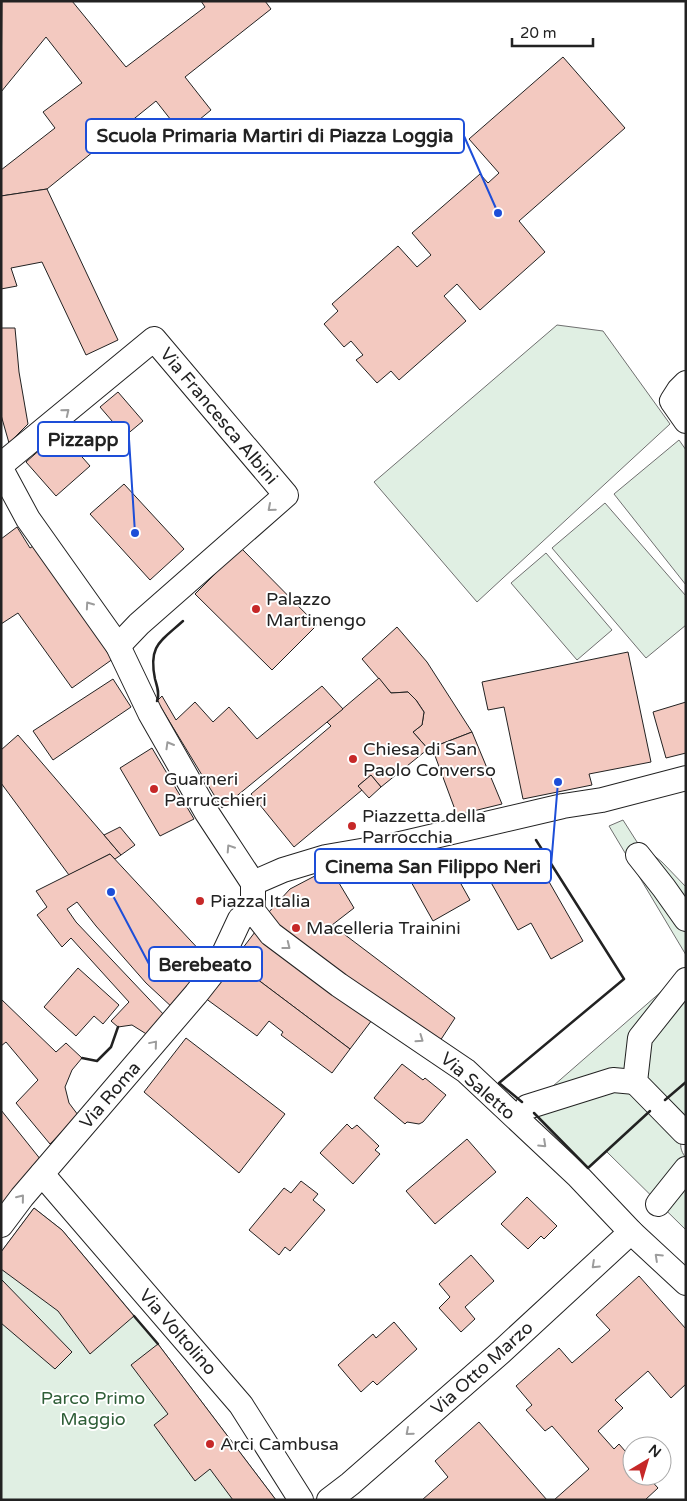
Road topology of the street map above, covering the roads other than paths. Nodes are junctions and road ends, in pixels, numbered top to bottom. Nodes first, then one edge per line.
1 (686, 383) edge
2 (686, 421) edge
3 (1, 465) edge
4 (1, 469) edge
5 (118, 646) junction
6 (686, 778) edge
7 (638, 855) dead end
8 (253, 883) junction
9 (253, 911) junction
10 (686, 919) edge
11 (686, 980) edge
12 (635, 1082) junction
13 (527, 1107) dead end
14 (684, 1132) dead end
15 (686, 1169) edge
16 (42, 1174) junction
17 (658, 1204) dead end
18 (1, 1224) edge
19 (631, 1232) junction
20 (686, 1283) edge
21 (301, 1500) edge
22 (329, 1500) edge

1 - 2 street
3 -> 5 street, Via Francesca Albini
5 -> 4 street
8 -> 5 street
6 - 8 street
7 - 10 street
8 - 9 street
16 -> 9 street, Via Roma
9 -> 19 street, Via Saletto
11 - 12 street
12 - 13 street
12 - 14 street
15 - 17 street
18 -> 16 street, Via Roma
16 - 21 street, Via Voltolino
20 -> 19 street, Via Saletto
19 -> 22 street, Via Otto Marzo

